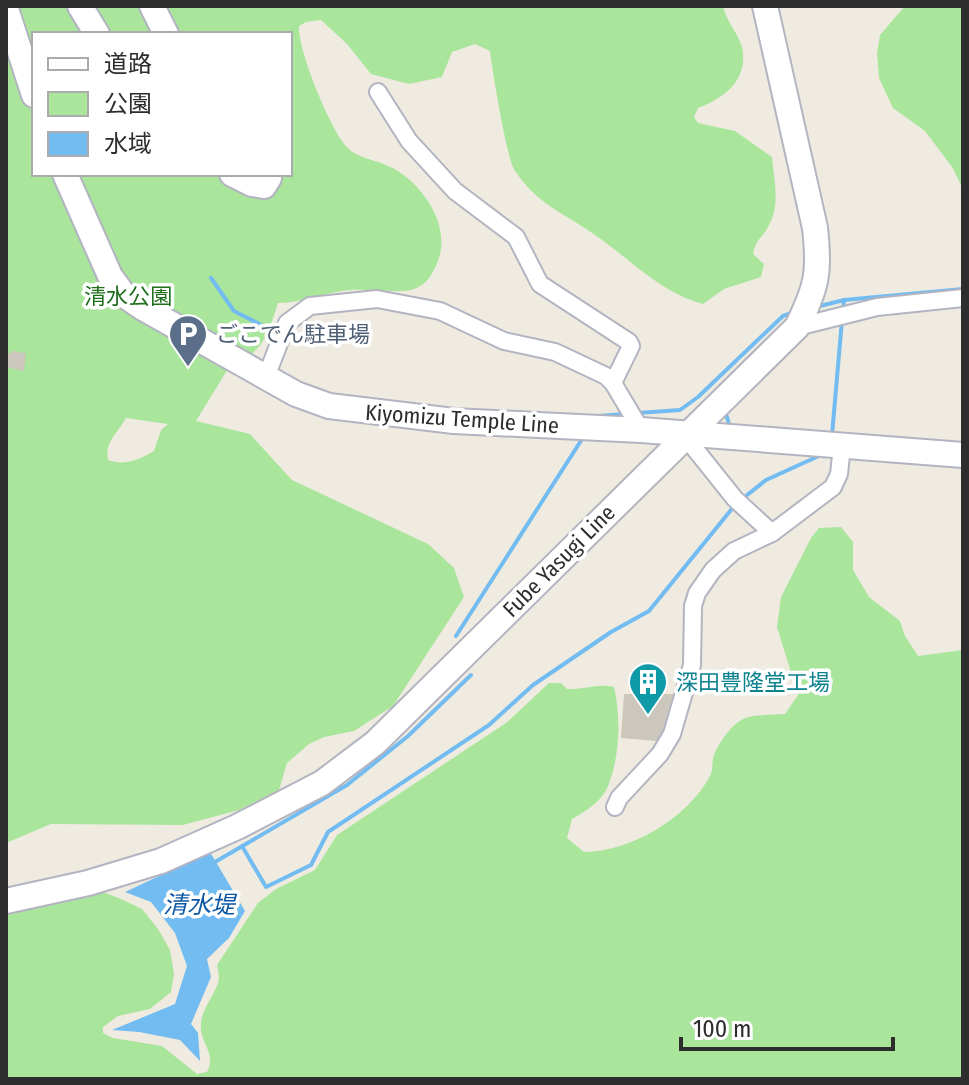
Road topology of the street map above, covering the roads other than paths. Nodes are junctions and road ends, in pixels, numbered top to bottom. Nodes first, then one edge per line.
1 (80, 6) edge
2 (152, 6) edge
3 (765, 6) edge
4 (6, 9) edge
5 (96, 32) edge
6 (165, 32) edge
7 (32, 89) edge
8 (378, 92) dead end
9 (66, 176) edge
10 (236, 176) edge
11 (268, 176) edge
12 (963, 298) edge
13 (797, 327) junction
14 (266, 377) junction
15 (613, 383) junction
16 (641, 430) junction
17 (687, 434) junction
18 (842, 446) junction
19 (963, 455) edge
20 (772, 533) junction
21 (615, 807) dead end
22 (6, 901) edge

1 - 5 main road
2 - 6 main road
3 - 13 main road, Fube Yasugi Line
4 - 7 main road
8 - 15 street
9 - 14 main road, Kiyomizu Temple Line
10 - 11 main road
12 - 13 street
13 - 17 main road, Fube Yasugi Line
14 - 15 street
14 - 16 main road, Kiyomizu Temple Line
15 - 16 street
16 - 17 main road, Kiyomizu Temple Line
17 - 18 main road, Kiyomizu Temple Line
17 - 20 street
17 - 22 main road, Fube Yasugi Line
18 - 19 main road, Kiyomizu Temple Line
18 - 20 street
20 - 21 street

